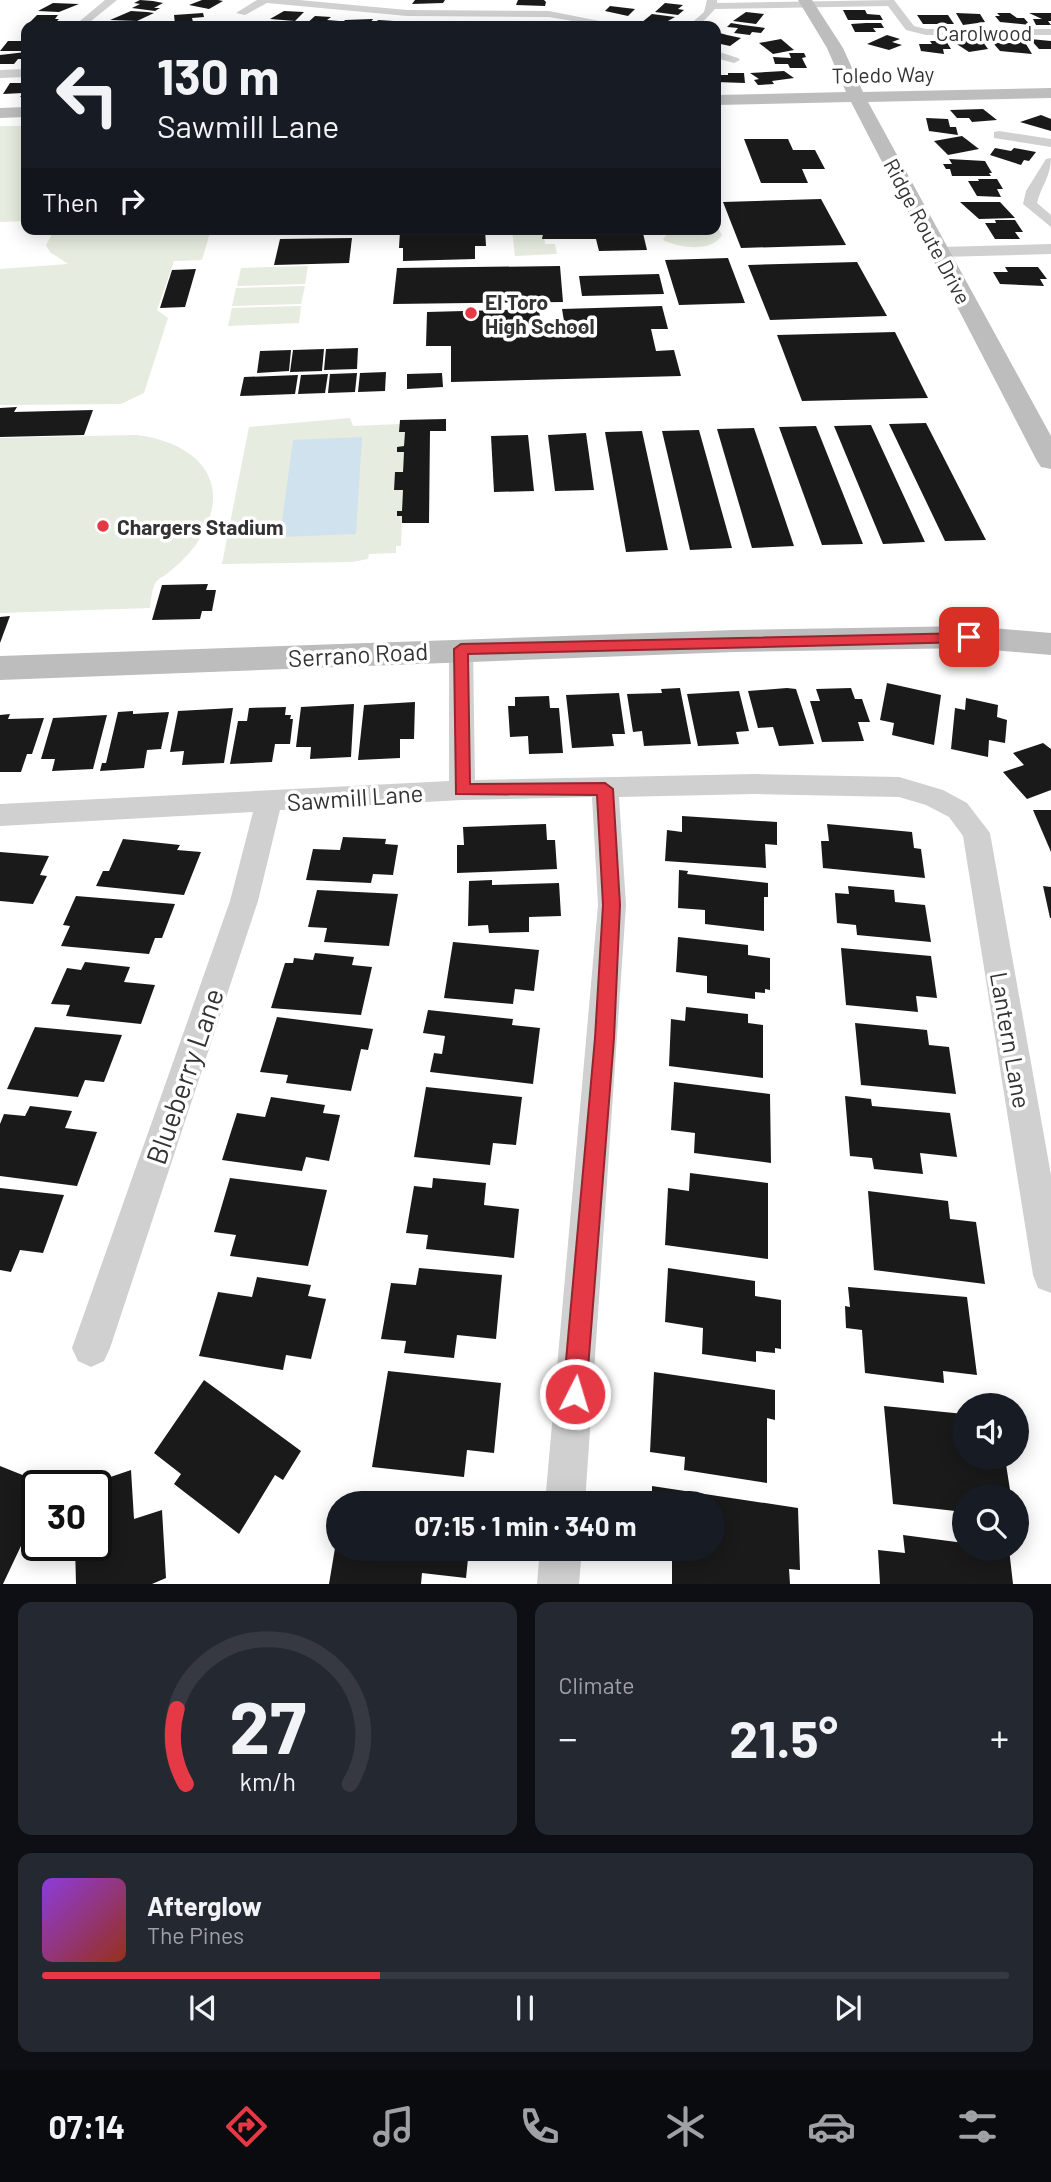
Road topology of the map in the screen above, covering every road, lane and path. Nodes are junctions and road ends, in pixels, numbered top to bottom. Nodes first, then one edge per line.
1 (112, 0) edge
2 (264, 0) edge
3 (890, 2) edge
4 (580, 3) dead end
5 (713, 3) edge
6 (807, 3) edge
7 (241, 13) dead end
8 (568, 16) junction
9 (85, 21) edge
10 (594, 21) edge
11 (697, 21) edge
12 (1051, 32) edge
13 (721, 56) edge
14 (734, 60) dead end
15 (21, 73) edge
16 (0, 74) edge
17 (1051, 93) edge
18 (857, 97) junction
19 (721, 100) edge
20 (0, 113) edge
21 (21, 113) edge
22 (999, 135) dead end
23 (1051, 143) edge
24 (1051, 162) edge
25 (1051, 223) edge
26 (1051, 249) edge
27 (940, 253) junction
28 (1051, 461) edge
29 (1051, 644) edge
30 (461, 649) junction
31 (0, 668) edge
32 (605, 789) junction
33 (462, 790) junction
34 (268, 803) junction
35 (958, 810) joint
36 (0, 815) edge
37 (1051, 1275) edge
38 (91, 1348) dead end
39 (566, 1491) edge
40 (560, 1561) edge
41 (558, 1584) edge

1 - 9 street
2 - 7 street
2 - 8 street
3 - 6 street
3 - 12 street, Carolwood
4 - 8 street
5 - 6 street
5 - 11 street
6 - 18 main road, Ridge Route Drive
8 - 10 street
13 - 14 street
15 - 16 street
17 - 18 main road, Toledo Way
18 - 19 main road, Toledo Way
18 - 27 main road, Ridge Route Drive
20 - 21 main road
22 - 23 street
24 - 25 street
26 - 27 street
27 - 28 main road, Ridge Route Drive
29 - 30 main road, Serrano Road
30 - 31 main road, Serrano Road
30 - 33 street
32 - 33 street, Sawmill Lane
32 - 35 street, Sawmill Lane
32 - 39 street
33 - 34 street, Sawmill Lane
34 - 36 street, Sawmill Lane
34 - 38 street, Blueberry Lane
35 - 37 street, Lantern Lane
40 - 41 street

